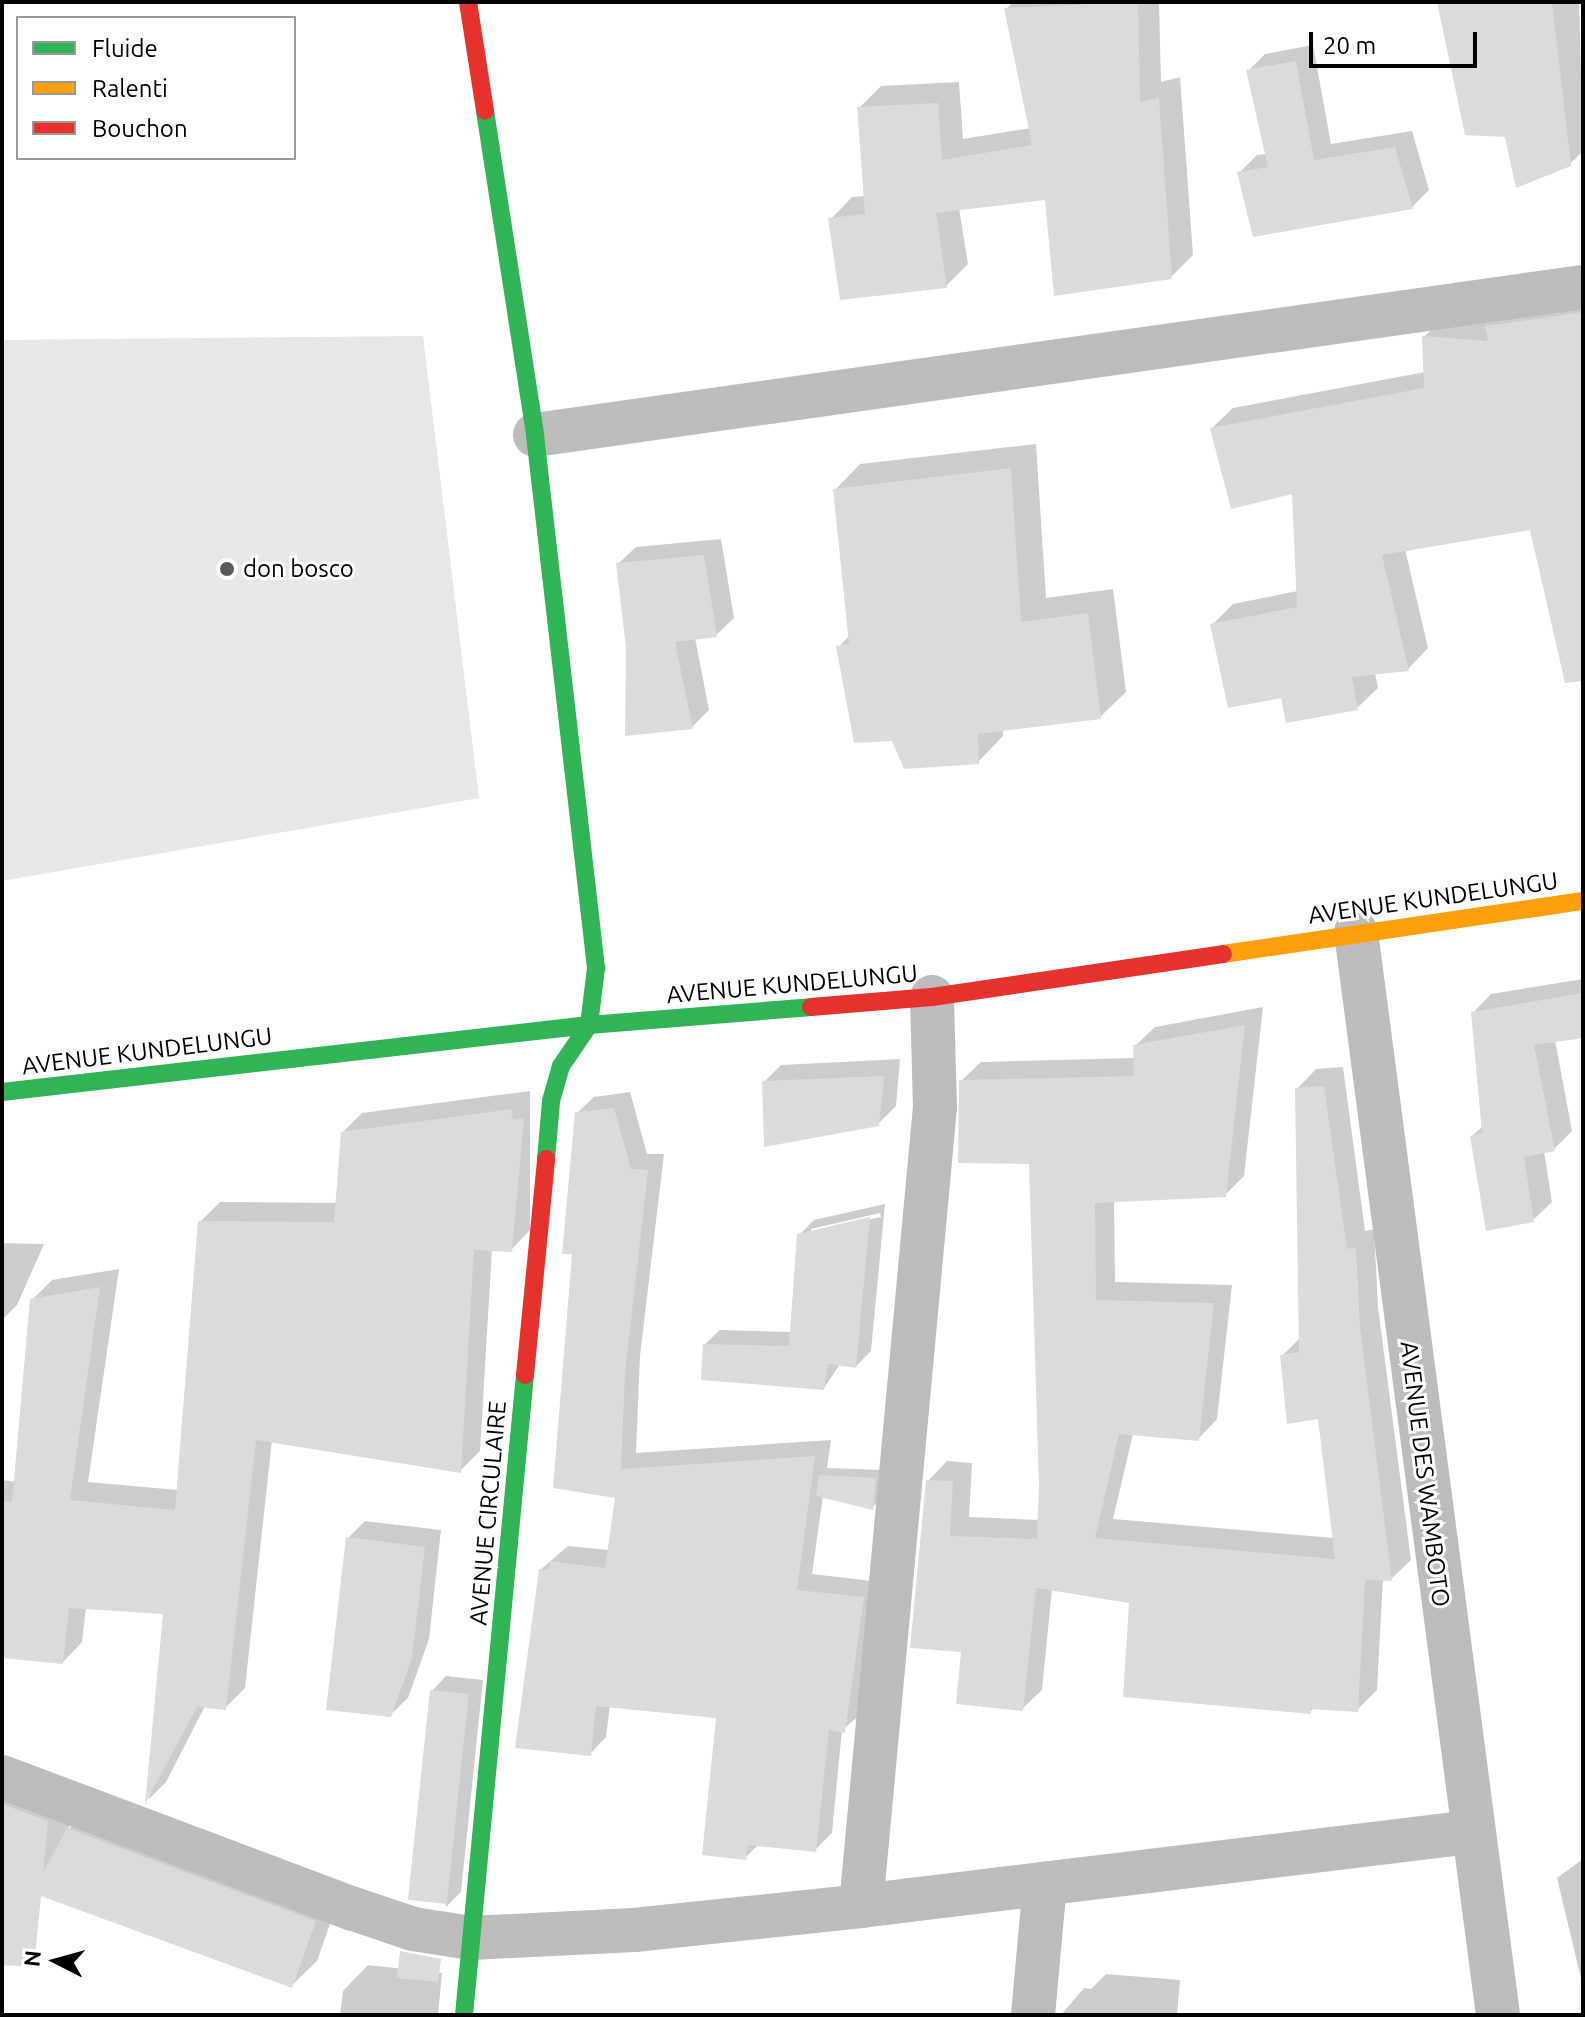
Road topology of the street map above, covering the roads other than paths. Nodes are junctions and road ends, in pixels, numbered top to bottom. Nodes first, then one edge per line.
1 (468, 2) edge
2 (1583, 287) edge
3 (535, 435) junction
4 (1583, 901) edge
5 (1356, 932) junction
6 (932, 997) junction
7 (589, 1025) junction
8 (2, 1092) edge
9 (2, 1777) edge
10 (1471, 1832) junction
11 (1045, 1884) junction
12 (861, 1906) junction
13 (471, 1938) junction
14 (464, 2015) edge
15 (1033, 2015) edge
16 (1498, 2015) edge

1 - 3 street
2 - 3 street
3 - 7 street
4 - 5 street, AVENUE KUNDELUNGU
5 - 6 street, AVENUE KUNDELUNGU
5 - 10 street, AVENUE DES WAMBOTO
6 - 7 street, AVENUE KUNDELUNGU
6 - 12 street
7 - 8 street, AVENUE KUNDELUNGU
7 - 13 street, AVENUE CIRCULAIRE
9 - 13 street
10 - 11 street
10 - 16 street, AVENUE DES WAMBOTO
11 - 12 street
11 - 15 street
12 - 13 street
13 - 14 street, AVENUE CIRCULAIRE

